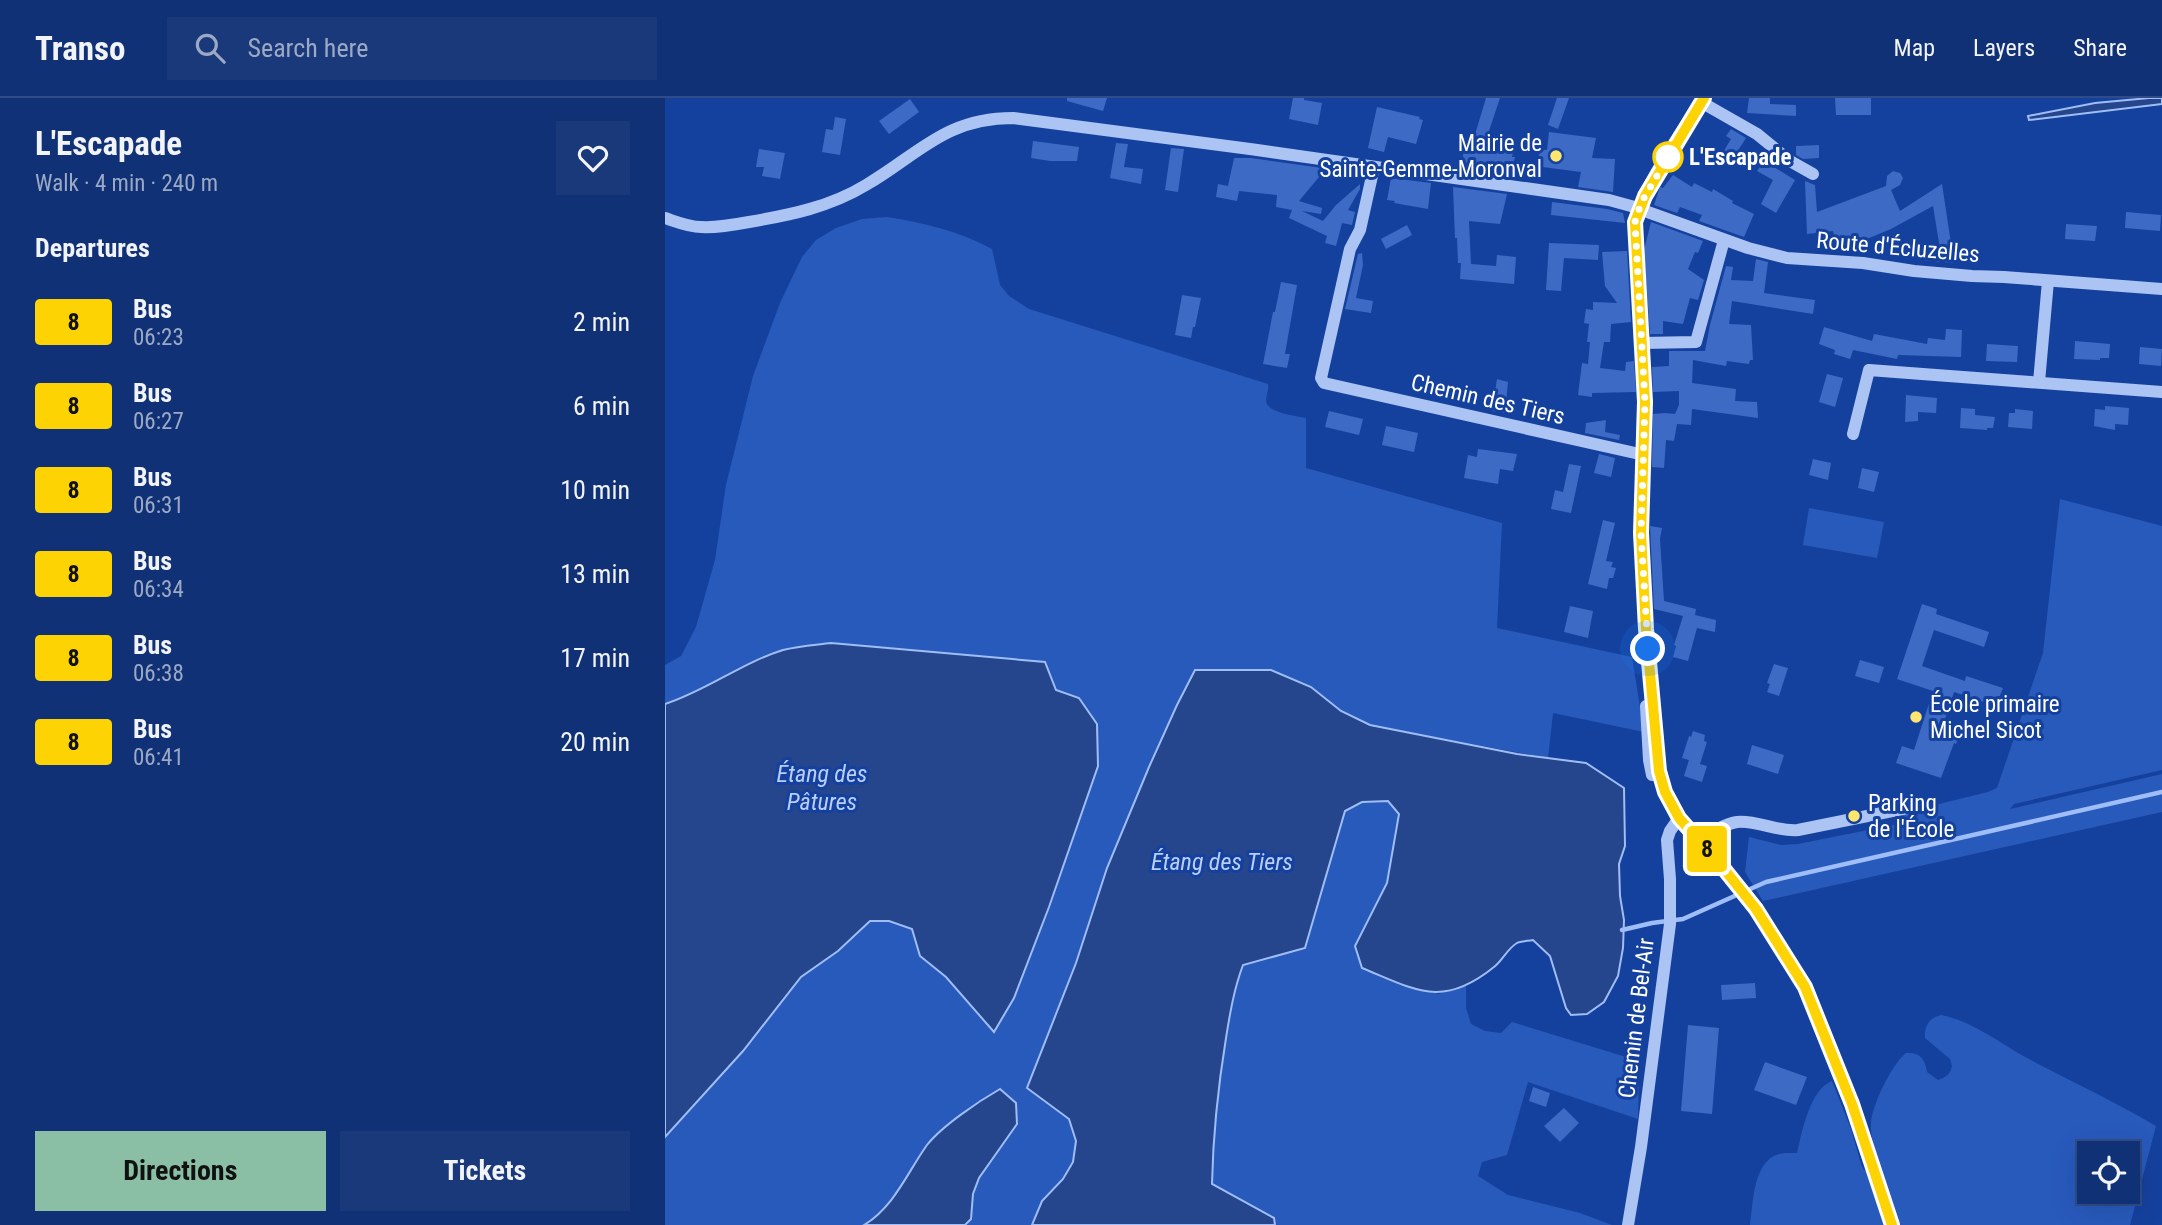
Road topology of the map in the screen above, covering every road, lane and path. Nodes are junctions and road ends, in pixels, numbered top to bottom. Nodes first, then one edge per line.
1 (1702, 100) edge
2 (1374, 167) junction
3 (1813, 173) dead end
4 (1638, 209) junction
5 (665, 218) edge
6 (1724, 240) junction
7 (2048, 281) junction
8 (2162, 289) edge
9 (1642, 343) junction
10 (2039, 382) junction
11 (2162, 392) edge
12 (1853, 434) dead end
13 (1644, 455) junction
14 (1907, 808) dead end
15 (1679, 818) junction
16 (1695, 836) junction
17 (1628, 1225) edge
18 (1892, 1225) edge

1 - 3 street
1 - 4 street
2 - 4 street, Route d'Écluzelles
2 - 5 street, Route d'Écluzelles
2 - 13 street, Chemin des Tiers
4 - 6 street, Route d'Écluzelles
4 - 9 street
6 - 7 street, Route d'Écluzelles
6 - 9 street
7 - 8 street, Route d'Écluzelles
7 - 10 street
9 - 13 street
10 - 11 street
10 - 12 street
13 - 15 street
14 - 16 street
15 - 16 street
15 - 17 street, Chemin de Bel-Air
16 - 18 street

